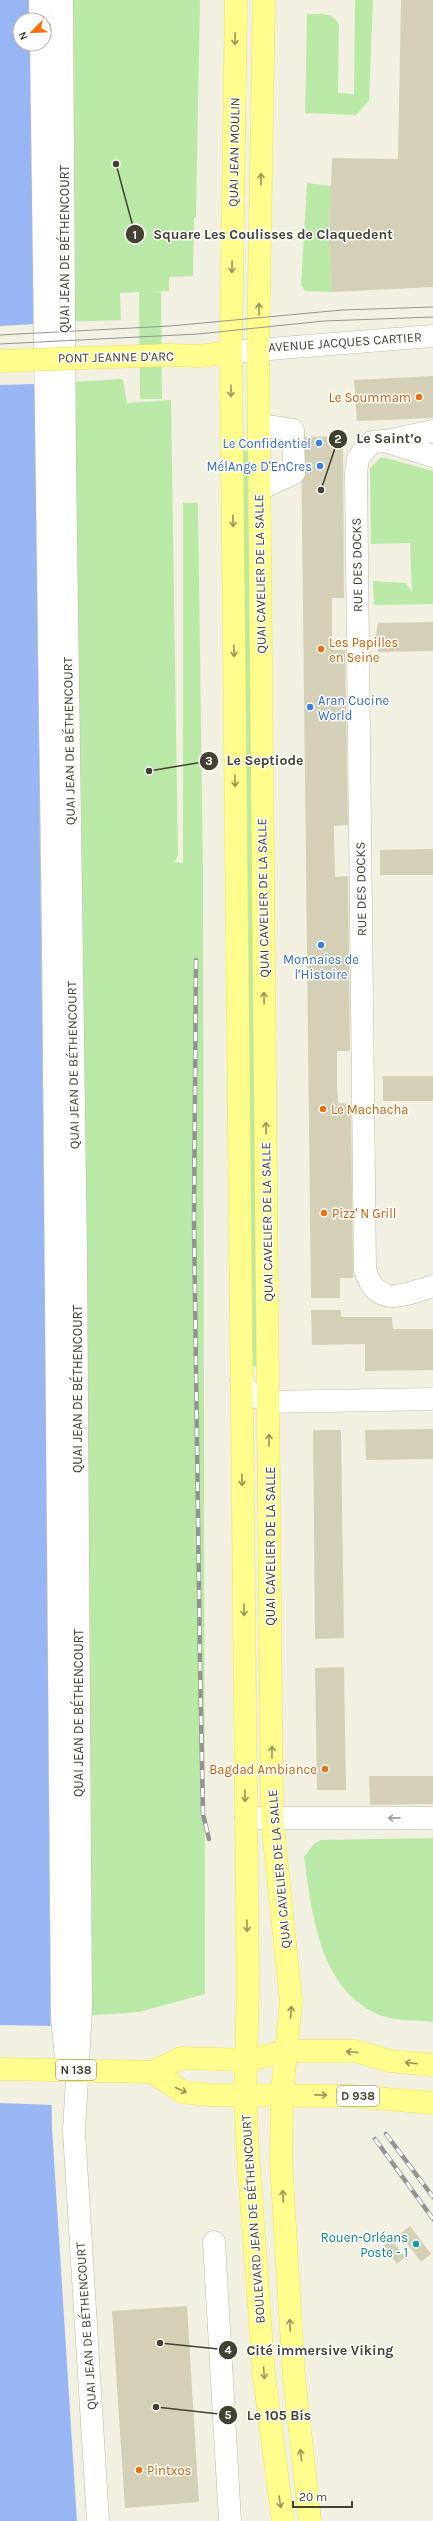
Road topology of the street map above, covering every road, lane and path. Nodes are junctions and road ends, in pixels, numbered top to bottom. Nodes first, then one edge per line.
1 (40, 0) edge
2 (62, 0) edge
3 (236, 0) edge
4 (264, 0) edge
5 (40, 12) edge
6 (41, 52) edge
7 (433, 336) edge
8 (258, 348) junction
9 (231, 352) junction
10 (0, 361) edge
11 (259, 425) junction
12 (433, 431) edge
13 (384, 441) junction
14 (433, 456) edge
15 (260, 489) junction
16 (433, 1286) edge
17 (241, 1380) junction
18 (433, 1399) edge
19 (269, 1402) junction
20 (246, 1818) junction
21 (433, 1818) edge
22 (272, 1819) junction
23 (288, 2051) junction
24 (247, 2060) junction
25 (433, 2065) edge
26 (0, 2069) edge
27 (152, 2072) junction
28 (282, 2094) junction
29 (245, 2097) junction
30 (433, 2103) edge
31 (74, 2131) junction
32 (214, 2242) dead end
33 (98, 2521) edge
34 (230, 2521) edge
35 (283, 2521) edge
36 (310, 2521) edge

1 - 5 street
2 - 31 street, QUAI JEAN DE BÉTHENCOURT
3 -> 9 main road, QUAI JEAN MOULIN
8 -> 4 main road
6 - 31 street, QUAI JEAN DE BÉTHENCOURT
7 - 8 street, AVENUE JACQUES CARTIER
8 - 9 street, AVENUE JACQUES CARTIER
8 - 11 main road, QUAI CAVELIER DE LA SALLE
9 - 10 main road, PONT JEANNE D'ARC, bridge
9 -> 17 main road, QUAI CAVELIER DE LA SALLE
11 - 15 main road, QUAI CAVELIER DE LA SALLE
11 - 15 street
12 - 13 street, RUE DES DOCKS
13 - 14 street
13 - 16 street, RUE DES DOCKS
19 -> 15 main road, QUAI CAVELIER DE LA SALLE
17 - 19 street
17 -> 20 main road, QUAI CAVELIER DE LA SALLE
18 - 19 street
22 -> 19 main road, QUAI CAVELIER DE LA SALLE
20 - 22 street
20 -> 24 main road, QUAI CAVELIER DE LA SALLE
21 -> 22 street
23 -> 22 main road, QUAI CAVELIER DE LA SALLE
23 - 24 main road, N 138
25 -> 23 main road
23 - 28 main road, QUAI CAVELIER DE LA SALLE
24 - 27 main road, N 138
24 - 29 main road, BOULEVARD JEAN DE BÉTHENCOURT
26 - 27 main road, N 138, bridge
27 -> 29 main road
28 - 29 main road
28 -> 30 main road, D 938
36 -> 28 main road
29 -> 35 main road, BOULEVARD JEAN DE BÉTHENCOURT
31 - 33 street, QUAI JEAN DE BÉTHENCOURT
32 - 34 street

